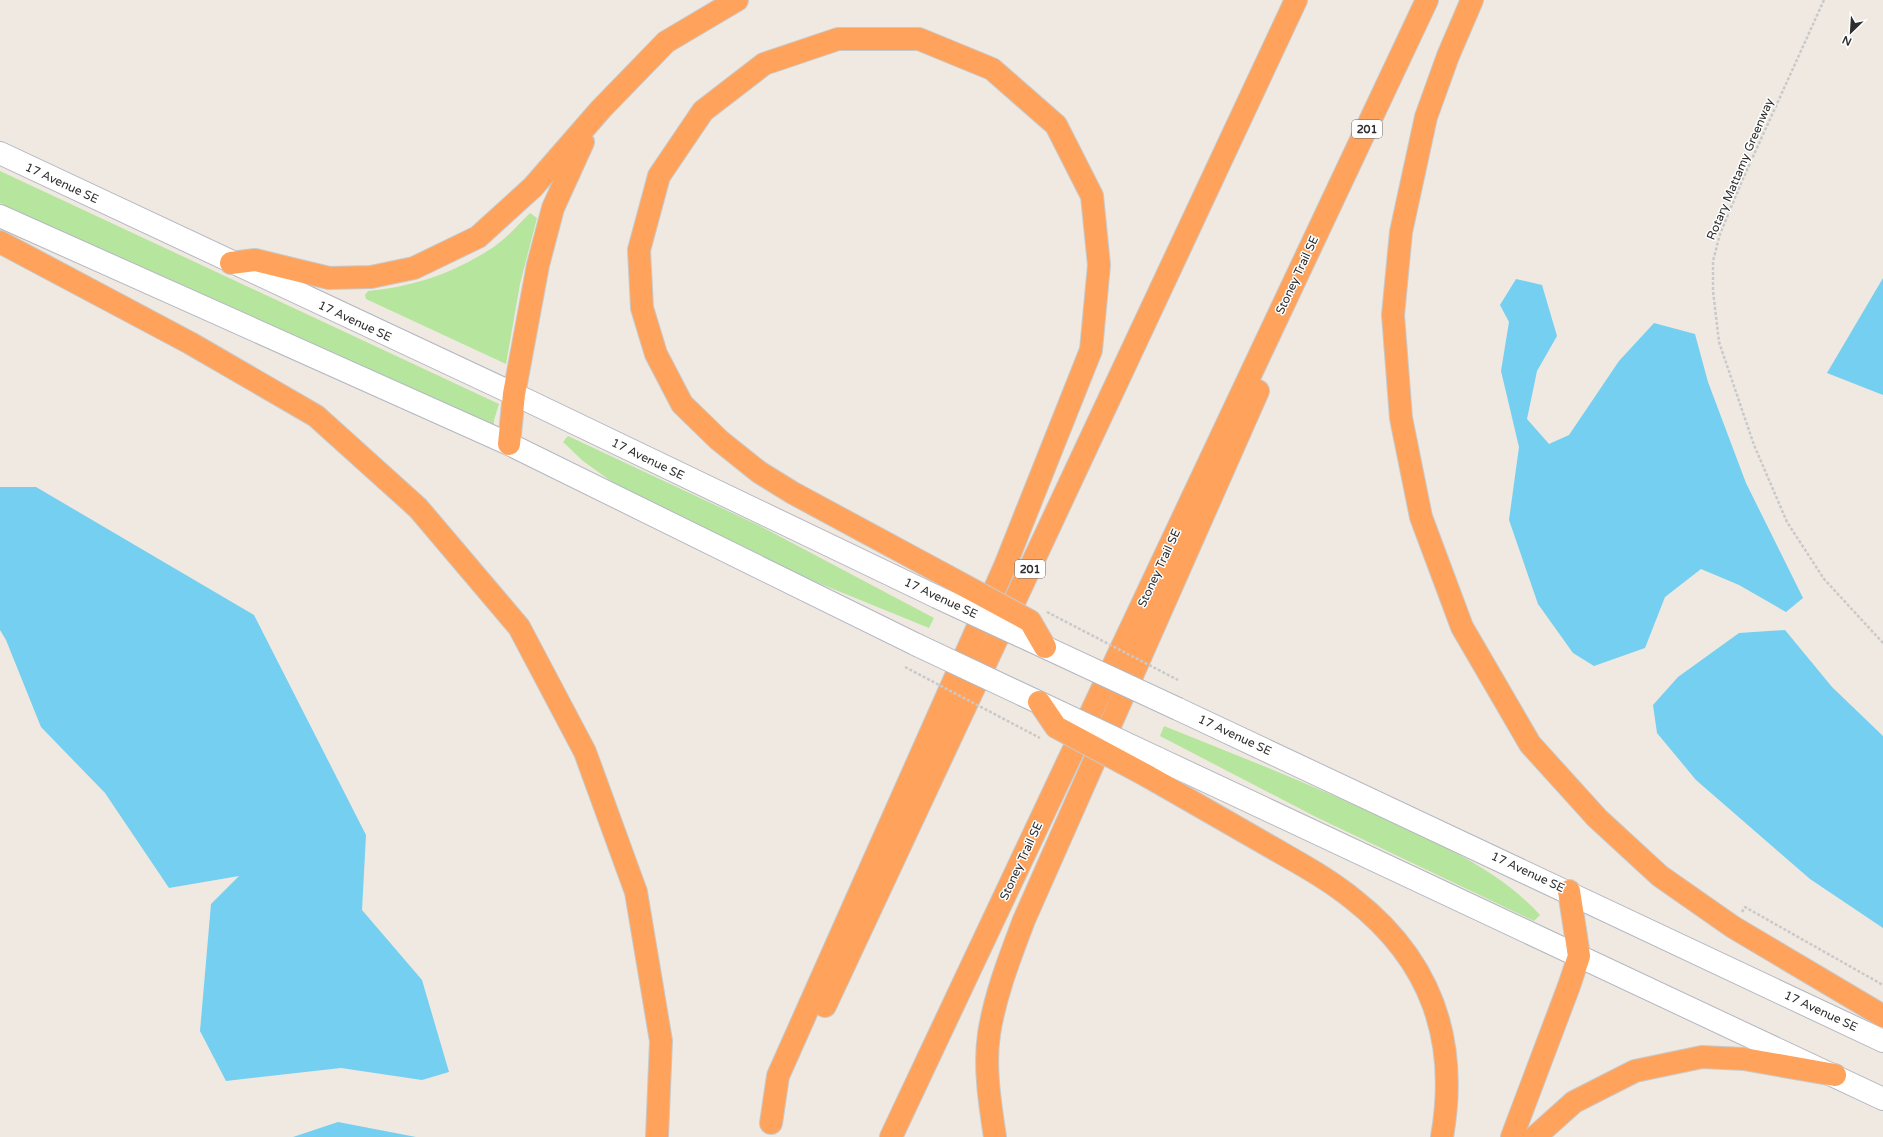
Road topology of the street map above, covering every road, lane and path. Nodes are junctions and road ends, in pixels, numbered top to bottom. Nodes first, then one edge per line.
1 (737, 0) edge
2 (1296, 0) edge
3 (1427, 0) edge
4 (1472, 0) edge
5 (1824, 0) edge
6 (601, 109) junction
7 (0, 153) edge
8 (0, 216) edge
9 (0, 242) edge
10 (1304, 258) junction
11 (231, 262) junction
12 (514, 394) junction
13 (509, 444) junction
14 (1044, 610) dead end
15 (1883, 643) edge
16 (1045, 647) junction
17 (905, 667) dead end
18 (1178, 680) dead end
19 (1039, 702) joint
20 (1045, 741) dead end
21 (1153, 767) junction
22 (1569, 892) junction
23 (1740, 915) dead end
24 (1579, 956) junction
25 (1883, 986) edge
26 (1883, 1016) edge
27 (1883, 1040) edge
28 (1835, 1075) junction
29 (1883, 1099) edge
30 (767, 1130) edge
31 (657, 1137) edge
32 (891, 1137) edge
33 (995, 1137) edge
34 (1442, 1137) edge
35 (1512, 1137) edge
36 (1535, 1137) edge

1 - 6 highway
2 - 30 highway, 201
3 - 10 highway, Stoney Trail SE / 201
4 - 26 highway
5 - 15 path, Rotary Mattamy Greenway
6 - 11 highway
6 - 12 highway
7 - 11 main road, 17 Avenue SE
8 - 13 main road
9 - 31 highway
10 - 32 highway, Stoney Trail SE / 201
10 - 33 highway
11 - 12 main road, 17 Avenue SE
12 - 13 highway
12 - 16 main road, 17 Avenue SE, bridge
13 - 19 main road, bridge
14 - 18 path, bridge
16 - 22 main road, 17 Avenue SE, bridge
16 - 30 highway, bridge
17 - 20 path, bridge
19 - 21 highway, bridge
21 - 24 main road
21 - 34 highway
22 - 24 highway
22 - 27 main road, 17 Avenue SE
23 - 25 path
24 - 28 main road
24 - 35 highway
28 - 29 main road
28 - 36 highway

